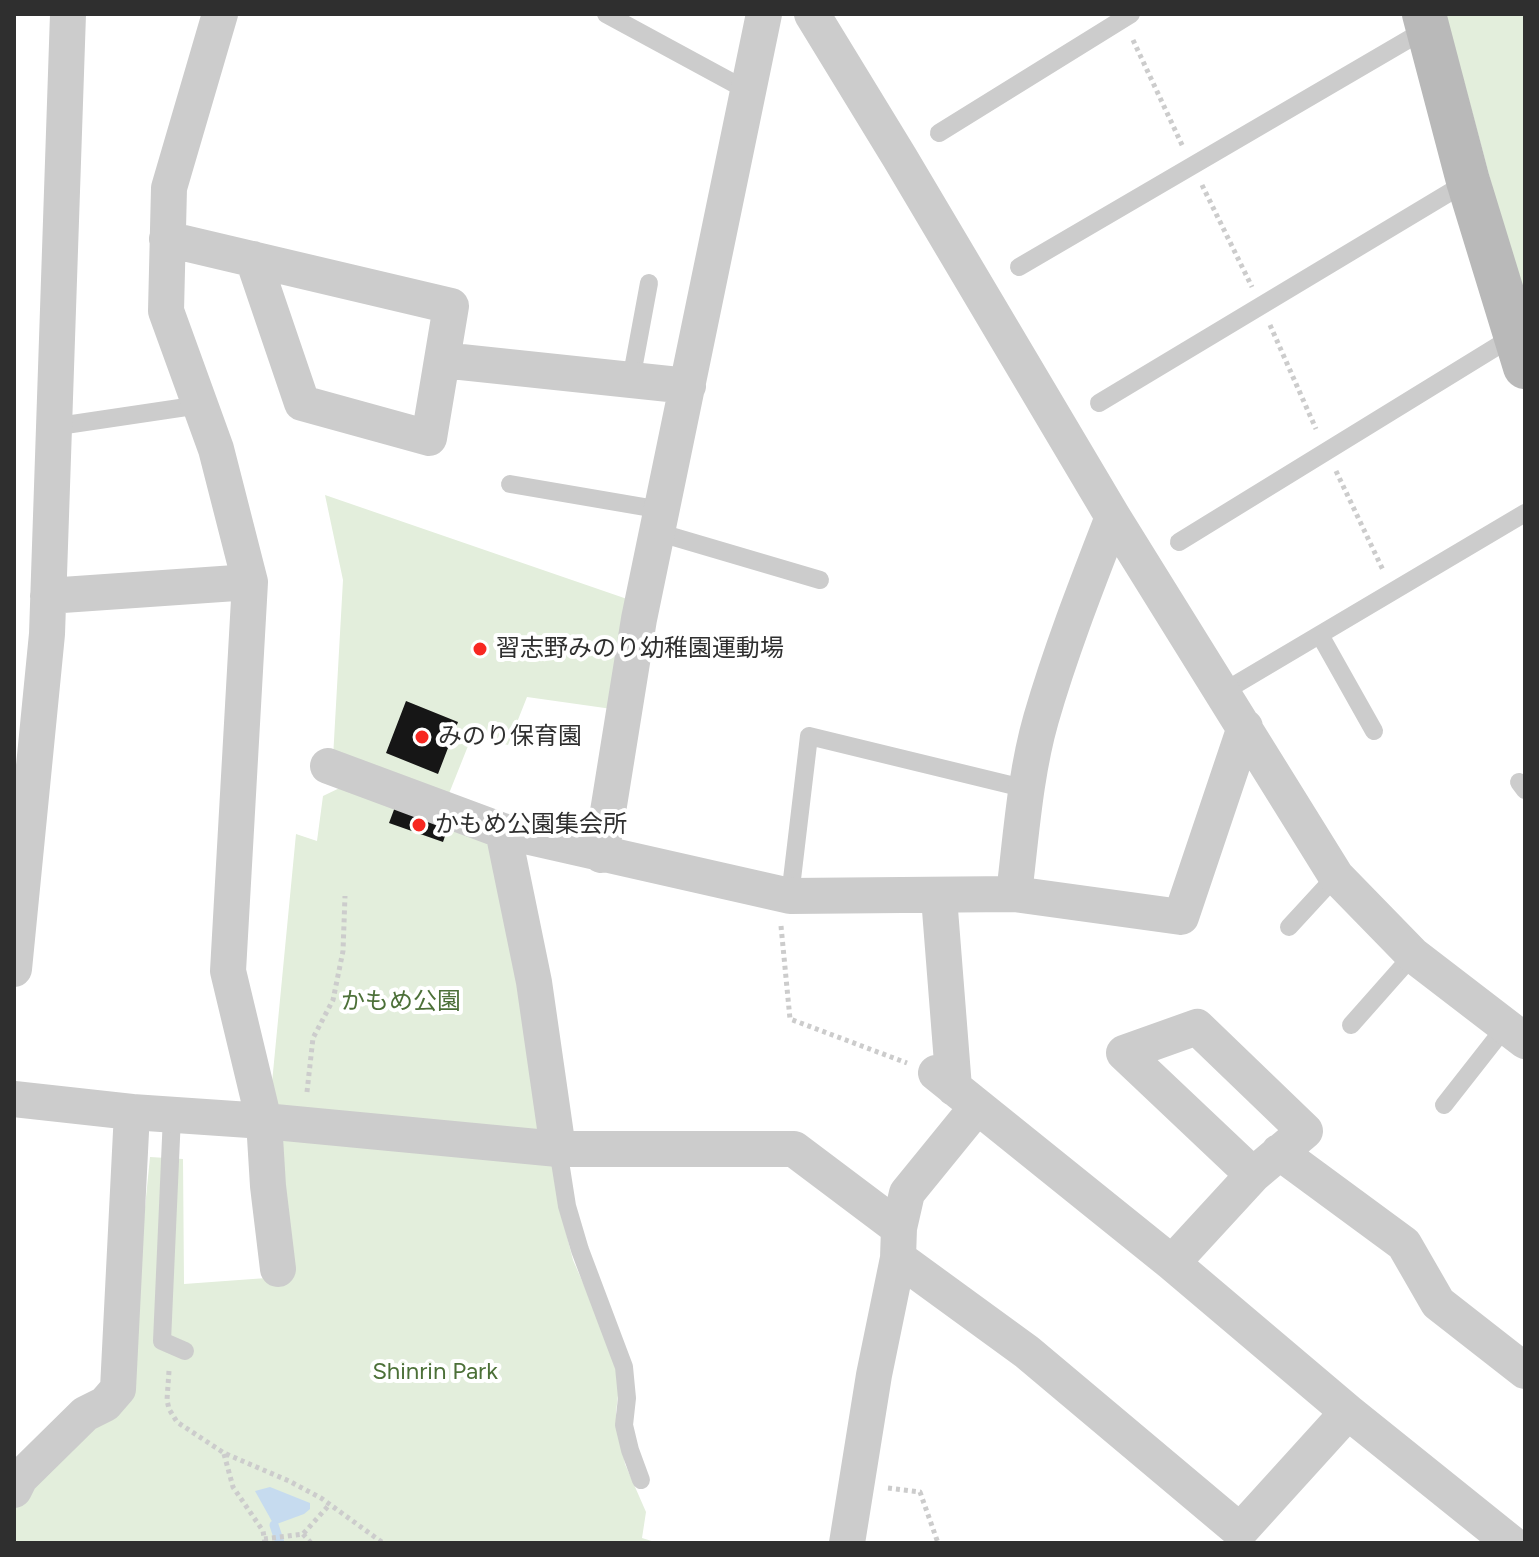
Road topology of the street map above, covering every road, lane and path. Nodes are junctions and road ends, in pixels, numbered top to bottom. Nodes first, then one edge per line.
1 (68, 14) edge
2 (220, 14) edge
3 (606, 14) edge
4 (764, 14) edge
5 (812, 14) edge
6 (1131, 14) edge
7 (1426, 21) edge
8 (748, 91) junction
9 (939, 133) dead end
10 (1468, 181) junction
11 (167, 239) junction
12 (253, 259) junction
13 (1019, 267) dead end
14 (649, 283) dead end
15 (1520, 351) edge
16 (442, 360) junction
17 (631, 380) junction
18 (688, 386) junction
19 (1099, 403) dead end
20 (200, 405) junction
21 (52, 427) junction
22 (510, 484) dead end
23 (1525, 513) edge
24 (1113, 517) junction
25 (659, 521) junction
26 (1179, 542) dead end
27 (820, 580) dead end
28 (250, 582) junction
29 (36, 610) edge
30 (1320, 635) junction
31 (1223, 692) junction
32 (1245, 727) junction
33 (1374, 731) dead end
34 (328, 766) dead end
35 (1027, 789) junction
36 (22, 813) edge
37 (503, 831) junction
38 (601, 855) junction
39 (1336, 876) junction
40 (784, 894) junction
41 (1014, 894) junction
42 (345, 896) dead end
43 (939, 897) junction
44 (1289, 927) dead end
45 (1413, 955) junction
46 (14, 969) edge
47 (1351, 1025) dead end
48 (1515, 1033) edge
49 (955, 1089) junction
50 (14, 1099) edge
51 (1444, 1105) dead end
52 (132, 1112) junction
53 (172, 1116) junction
54 (264, 1121) junction
55 (304, 1124) junction
56 (558, 1149) junction
57 (899, 1243) junction
58 (1172, 1263) junction
59 (278, 1269) dead end
60 (179, 1348) joint
61 (1525, 1371) edge
62 (1348, 1412) junction
63 (224, 1453) junction
64 (641, 1480) dead end
65 (855, 1486) junction
66 (14, 1490) edge
67 (330, 1504) junction
68 (303, 1534) junction
69 (265, 1541) edge
70 (311, 1543) edge
71 (383, 1543) edge
72 (847, 1543) edge
73 (938, 1543) edge
74 (1511, 1543) edge

1 - 21 street
2 - 11 street
3 - 8 lane
4 - 8 street
5 - 24 street
6 - 9 lane
7 - 10 street
7 - 13 lane
8 - 18 street
10 - 15 street
10 - 19 lane
11 - 12 street
11 - 20 street
12 - 16 street
12 - 16 street
14 - 17 lane
15 - 26 lane
16 - 17 street
17 - 18 street
18 - 25 street
20 - 21 lane
20 - 28 street
21 - 29 street
22 - 25 lane
23 - 30 lane
24 - 31 street
24 - 35 street
25 - 27 lane
25 - 38 street
28 - 29 street
28 - 54 street
29 - 36 street
30 - 31 lane
30 - 33 lane
31 - 32 street
32 - 39 street
32 - 41 street
34 - 37 street
35 - 40 lane
35 - 41 street
36 - 46 street
37 - 38 street
37 - 56 street
38 - 40 street
39 - 44 lane
39 - 45 street
40 - 43 street
40 - 49 path
41 - 43 street
42 - 55 path
43 - 49 street
45 - 47 lane
45 - 48 street
48 - 51 lane
49 - 57 street
49 - 58 street
50 - 52 street
52 - 53 street
52 - 66 street
53 - 54 street
53 - 60 lane
54 - 55 street
54 - 59 street
55 - 56 street
56 - 57 street
56 - 64 lane
57 - 62 street
57 - 65 street
58 - 61 street
58 - 62 street
60 - 63 path
62 - 74 street
63 - 67 path
63 - 69 path
65 - 72 street
65 - 73 path
67 - 68 path
67 - 71 path
68 - 69 path
68 - 70 path

